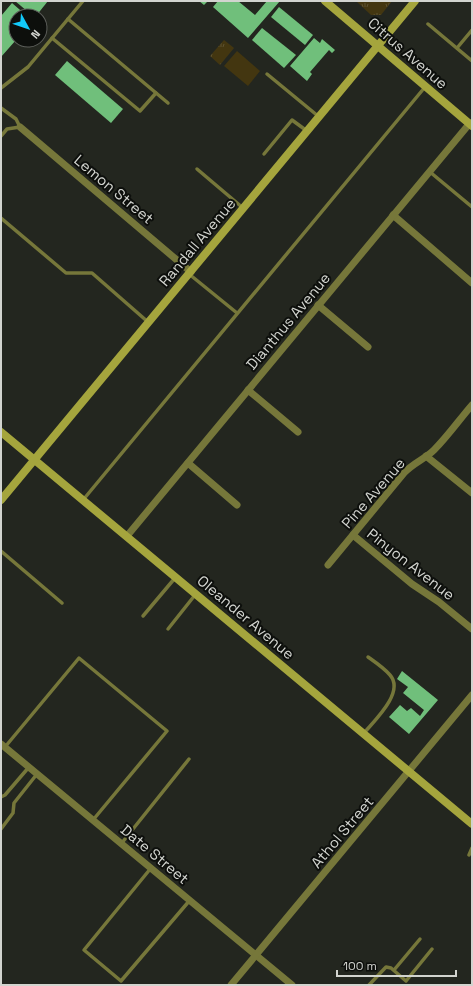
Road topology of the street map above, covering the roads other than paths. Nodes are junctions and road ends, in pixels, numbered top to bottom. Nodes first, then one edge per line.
1 (83, 1) edge
2 (325, 1) edge
3 (415, 1) edge
4 (68, 19) junction
5 (428, 24) dead end
6 (472, 30) edge
7 (52, 38) junction
8 (378, 46) junction
9 (457, 48) junction
10 (472, 61) edge
11 (267, 74) dead end
12 (425, 87) junction
13 (1, 88) edge
14 (156, 93) junction
15 (168, 103) dead end
16 (1, 108) edge
17 (319, 117) junction
18 (471, 125) edge
19 (20, 127) junction
20 (307, 131) junction
21 (1, 136) edge
22 (264, 154) dead end
23 (197, 169) dead end
24 (429, 172) junction
25 (472, 207) edge
26 (244, 208) junction
27 (393, 216) junction
28 (1, 218) edge
29 (190, 273) junction
30 (472, 283) edge
31 (318, 305) junction
32 (237, 313) junction
33 (149, 322) junction
34 (368, 347) dead end
35 (248, 390) junction
36 (472, 405) edge
37 (1, 432) edge
38 (298, 432) dead end
39 (426, 456) junction
40 (35, 460) junction
41 (188, 463) junction
42 (472, 493) edge
43 (1, 500) edge
44 (83, 500) junction
45 (238, 506) dead end
46 (353, 535) junction
47 (127, 536) junction
48 (1, 551) edge
49 (328, 565) dead end
50 (176, 577) junction
51 (195, 594) junction
52 (62, 603) dead end
53 (143, 616) dead end
54 (168, 629) dead end
55 (472, 629) edge
56 (368, 656) dead end
57 (472, 695) edge
58 (364, 734) junction
59 (3, 746) edge
60 (190, 759) dead end
61 (28, 767) junction
62 (408, 771) junction
63 (37, 774) junction
64 (1, 797) edge
65 (92, 820) junction
66 (472, 824) edge
67 (1, 829) edge
68 (121, 844) junction
69 (472, 848) edge
70 (469, 855) dead end
71 (151, 868) junction
72 (190, 900) junction
73 (420, 938) dead end
74 (432, 949) dead end
75 (256, 955) junction
76 (394, 970) junction
77 (231, 985) edge
78 (292, 985) edge
79 (369, 985) edge

1 - 4 lane
2 - 8 street, Citrus Avenue
3 - 8 street, Randall Avenue
4 - 7 lane
4 - 14 lane
5 - 9 lane
6 - 9 lane
7 - 13 lane
7 - 14 lane
8 - 12 street, Citrus Avenue
8 - 17 street, Randall Avenue
9 - 10 lane
11 - 17 lane
12 - 18 street, Citrus Avenue
12 - 32 lane
14 - 15 lane
16 - 19 lane
17 - 20 street, Randall Avenue
18 - 24 street, Dianthus Avenue
19 - 21 lane
19 - 29 street, Lemon Street
20 - 22 lane
20 - 26 street, Randall Avenue
23 - 26 lane
24 - 25 lane
24 - 27 street, Dianthus Avenue
26 - 29 street, Randall Avenue
27 - 30 street
27 - 31 street, Dianthus Avenue
28 - 33 lane
29 - 32 lane
29 - 33 street, Randall Avenue
31 - 34 street
31 - 35 street, Dianthus Avenue
32 - 44 lane
33 - 40 street, Randall Avenue
35 - 38 street
35 - 41 street, Dianthus Avenue
36 - 39 street, Pine Avenue
37 - 40 street, Oleander Avenue
39 - 42 street
39 - 46 street, Pine Avenue
40 - 43 street, Randall Avenue
40 - 44 street, Oleander Avenue
41 - 45 street
41 - 47 street, Dianthus Avenue
44 - 47 street, Oleander Avenue
46 - 49 street, Pine Avenue
46 - 55 street, Pinyon Avenue
47 - 50 street, Oleander Avenue
48 - 52 lane
50 - 51 street, Oleander Avenue
50 - 53 lane
51 - 54 lane
51 - 58 street, Oleander Avenue
56 - 58 lane
57 - 62 street, Athol Street
58 - 62 street, Oleander Avenue
59 - 61 street, Date Street
59 - 65 lane
60 - 68 lane
61 - 63 street, Date Street
61 - 64 lane
62 - 66 street, Oleander Avenue
62 - 75 street, Athol Street
63 - 65 street, Date Street
63 - 67 lane
65 - 68 street, Date Street
68 - 71 street, Date Street
69 - 70 lane
71 - 72 street, Date Street
71 - 72 lane
72 - 75 street, Date Street
73 - 76 lane
74 - 76 lane
75 - 77 street, Athol Street
75 - 78 street, Date Street
76 - 79 lane

